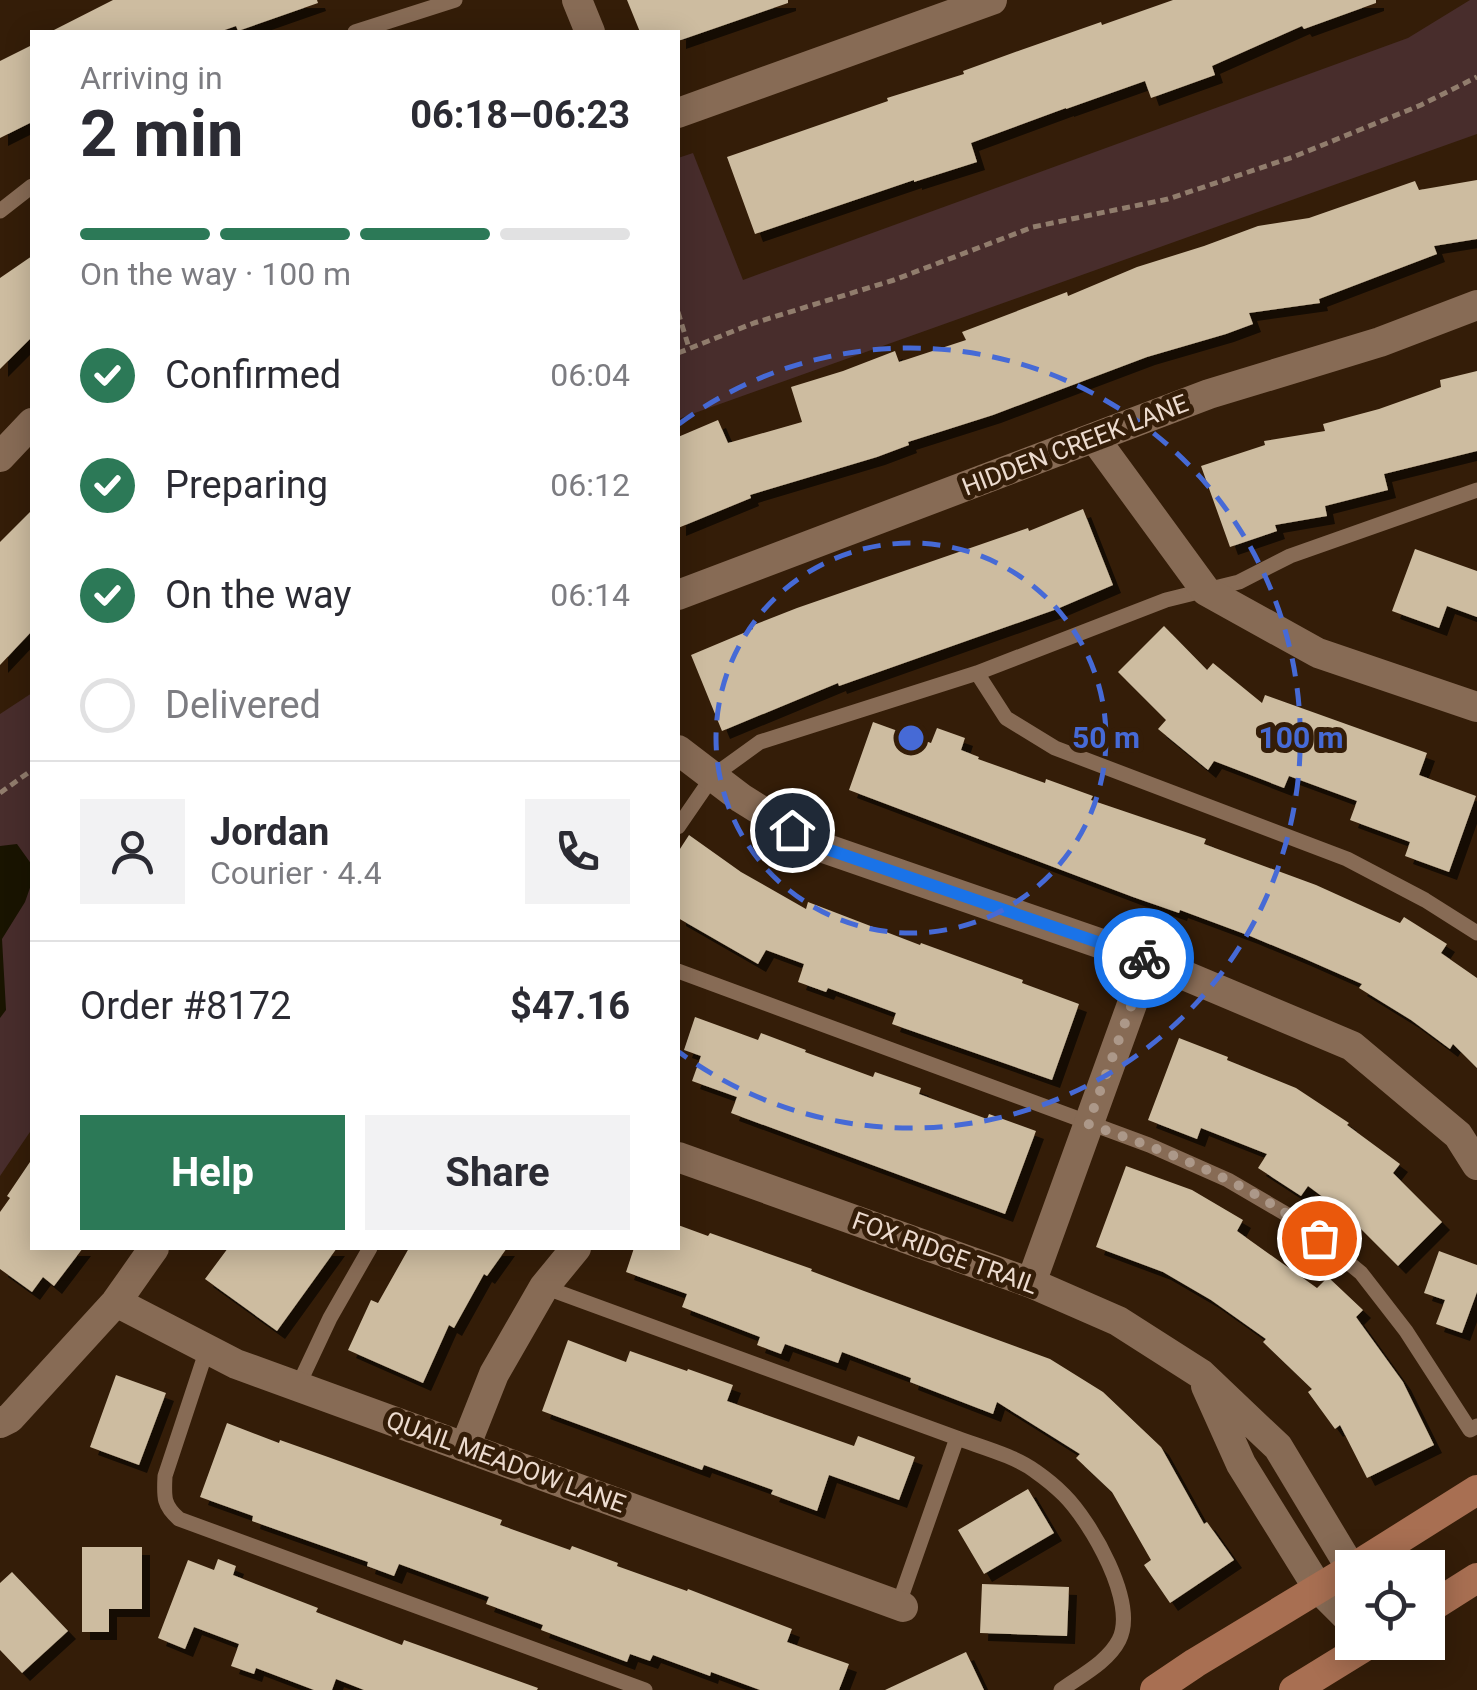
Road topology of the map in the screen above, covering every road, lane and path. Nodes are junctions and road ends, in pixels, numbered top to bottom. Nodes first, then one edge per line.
1 (455, 0) edge
2 (577, 0) edge
3 (992, 0) edge
4 (361, 30) edge
5 (589, 30) edge
6 (1477, 78) edge
7 (680, 112) edge
8 (30, 188) edge
9 (0, 211) edge
10 (1477, 305) edge
11 (680, 319) edge
12 (689, 348) junction
13 (680, 352) edge
14 (30, 425) edge
15 (1095, 439) junction
16 (0, 457) edge
17 (1477, 490) edge
18 (1206, 591) junction
19 (680, 594) edge
20 (977, 673) junction
21 (1477, 707) edge
22 (680, 751) edge
23 (30, 772) edge
24 (713, 776) junction
25 (0, 794) edge
26 (680, 823) edge
27 (1477, 933) edge
28 (1148, 960) junction
29 (680, 972) edge
30 (1088, 1124) junction
31 (680, 1158) edge
32 (1477, 1165) edge
33 (153, 1250) edge
34 (369, 1250) edge
35 (574, 1250) edge
36 (1031, 1283) junction
37 (544, 1287) junction
38 (116, 1302) junction
39 (207, 1349) junction
40 (1200, 1374) junction
41 (298, 1386) junction
42 (0, 1424) edge
43 (1477, 1426) edge
44 (958, 1438) junction
45 (465, 1447) junction
46 (1477, 1490) edge
47 (1342, 1550) edge
48 (1382, 1550) edge
49 (1335, 1578) edge
50 (1477, 1578) edge
51 (1318, 1588) junction
52 (1445, 1598) edge
53 (1335, 1605) edge
54 (900, 1606) joint
55 (1343, 1660) edge
56 (645, 1690) edge
57 (1061, 1690) edge
58 (1156, 1690) edge
59 (1294, 1690) edge

1 - 4 lane
2 - 5 street
3 - 7 street
6 - 12 path
8 - 9 lane
10 - 15 street, HIDDEN CREEK LANE
11 - 12 path
12 - 13 path
14 - 16 street
15 - 18 street
15 - 19 street, HIDDEN CREEK LANE
17 - 18 lane
18 - 20 lane
18 - 21 street
20 - 24 lane
20 - 27 lane
22 - 24 street
23 - 25 path
24 - 26 lane
24 - 28 street
28 - 30 street
28 - 32 street
29 - 30 lane
30 - 36 street
30 - 43 lane
31 - 36 street, FOX RIDGE TRAIL
33 - 38 street
34 - 41 lane
35 - 37 street
36 - 40 street, FOX RIDGE TRAIL
37 - 44 lane
37 - 45 street
38 - 39 street, QUAIL MEADOW LANE
38 - 42 street
39 - 41 street, QUAIL MEADOW LANE
39 - 56 lane
40 - 47 street, FOX RIDGE TRAIL
40 - 51 street
41 - 45 street, QUAIL MEADOW LANE
44 - 54 lane
44 - 57 lane
45 - 54 street, QUAIL MEADOW LANE
46 - 48 main road
49 - 51 main road
50 - 52 main road
51 - 53 street
51 - 58 main road
55 - 59 main road

